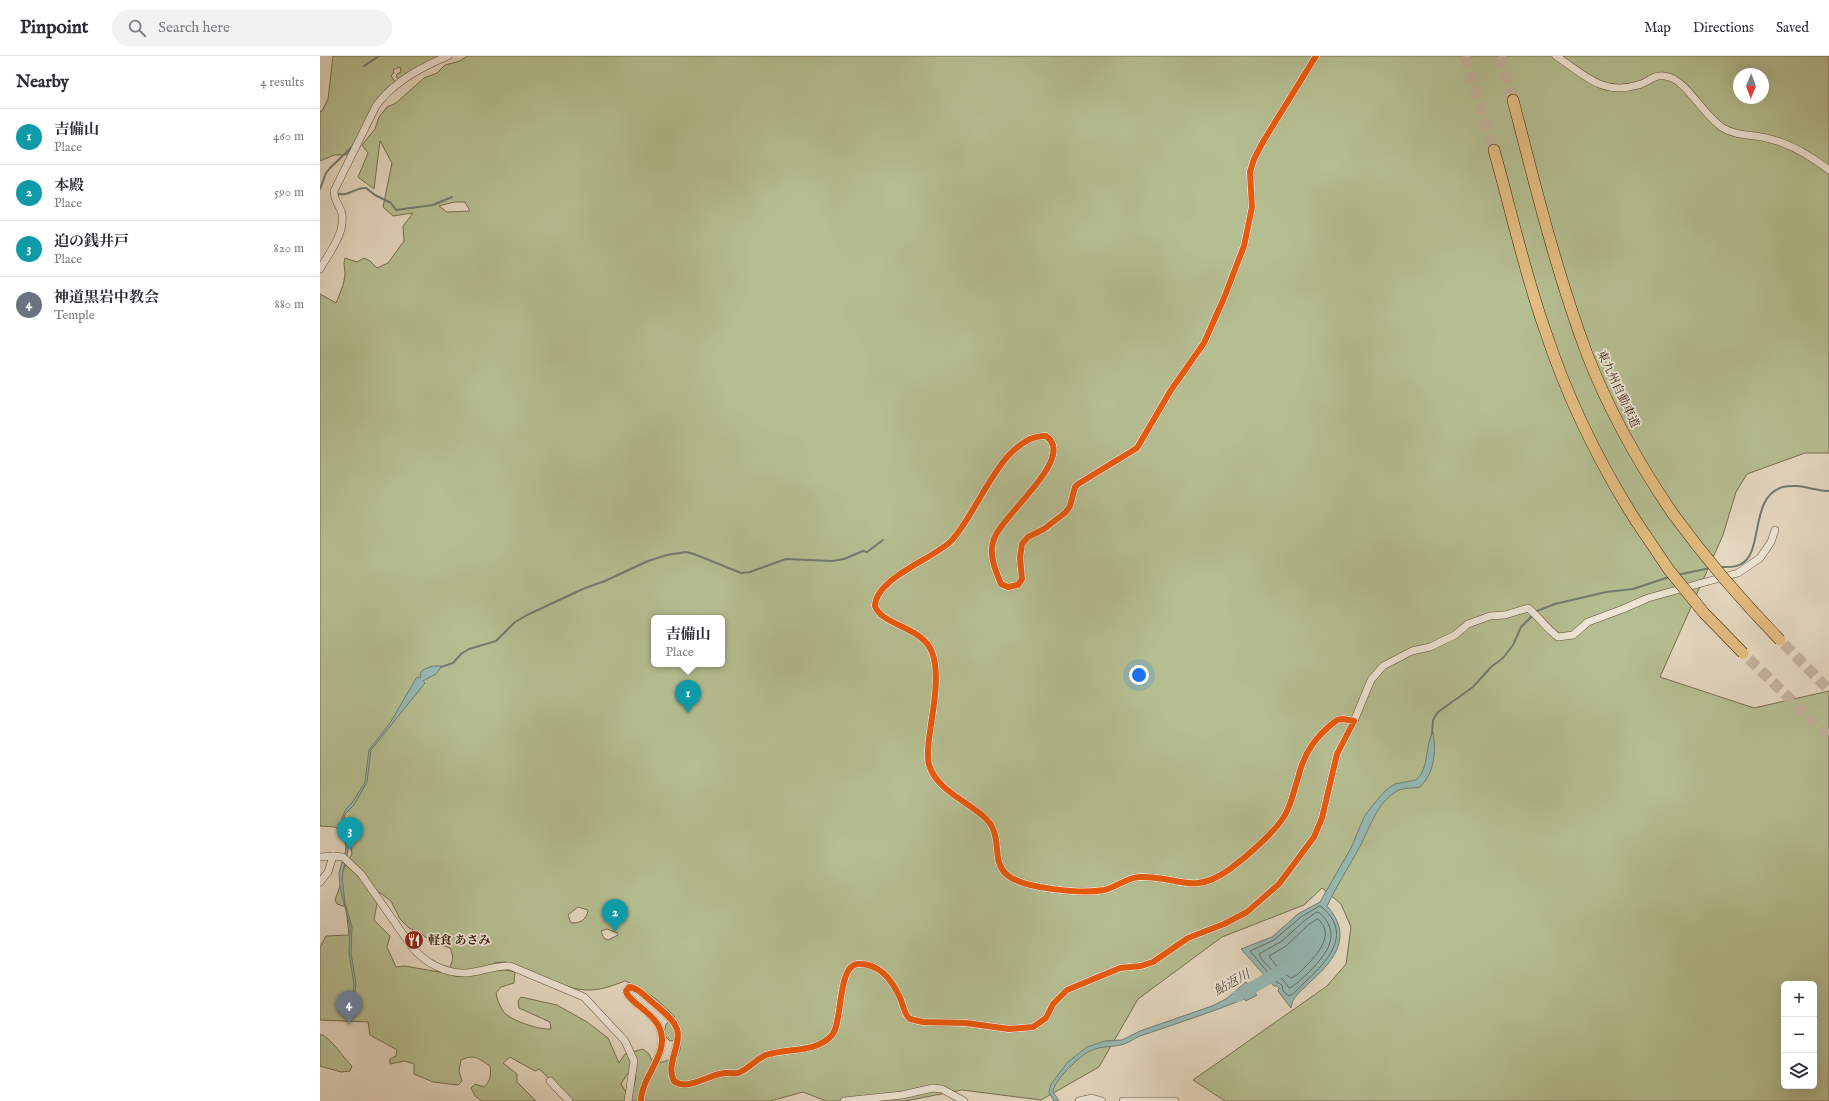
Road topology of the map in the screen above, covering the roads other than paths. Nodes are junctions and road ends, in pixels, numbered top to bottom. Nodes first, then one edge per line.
1 (448, 56) edge
2 (1316, 56) edge
3 (1556, 56) edge
4 (1513, 100) tunnel mouth
5 (1494, 150) tunnel mouth
6 (1829, 170) edge
7 (320, 269) edge
8 (1775, 530) dead end
9 (1782, 642) tunnel mouth
10 (1746, 656) tunnel mouth
11 (1354, 721) junction
12 (320, 856) edge
13 (333, 856) junction
14 (320, 882) edge
15 (550, 1081) dead end
16 (569, 1101) edge
17 (628, 1101) edge
18 (641, 1101) edge
19 (844, 1101) edge
20 (964, 1101) edge
21 (1078, 1101) edge
22 (1102, 1101) edge
23 (1123, 1101) edge
24 (1175, 1101) edge

1 - 7 street
2 - 11 street
3 - 6 street
4 - 9 highway, 東九州自動車道, bridge
5 - 10 highway, bridge
8 - 11 street
11 - 18 street
12 - 13 street
13 - 14 street
13 - 17 street
15 - 16 street
19 - 20 street
21 - 22 street
23 - 24 street

